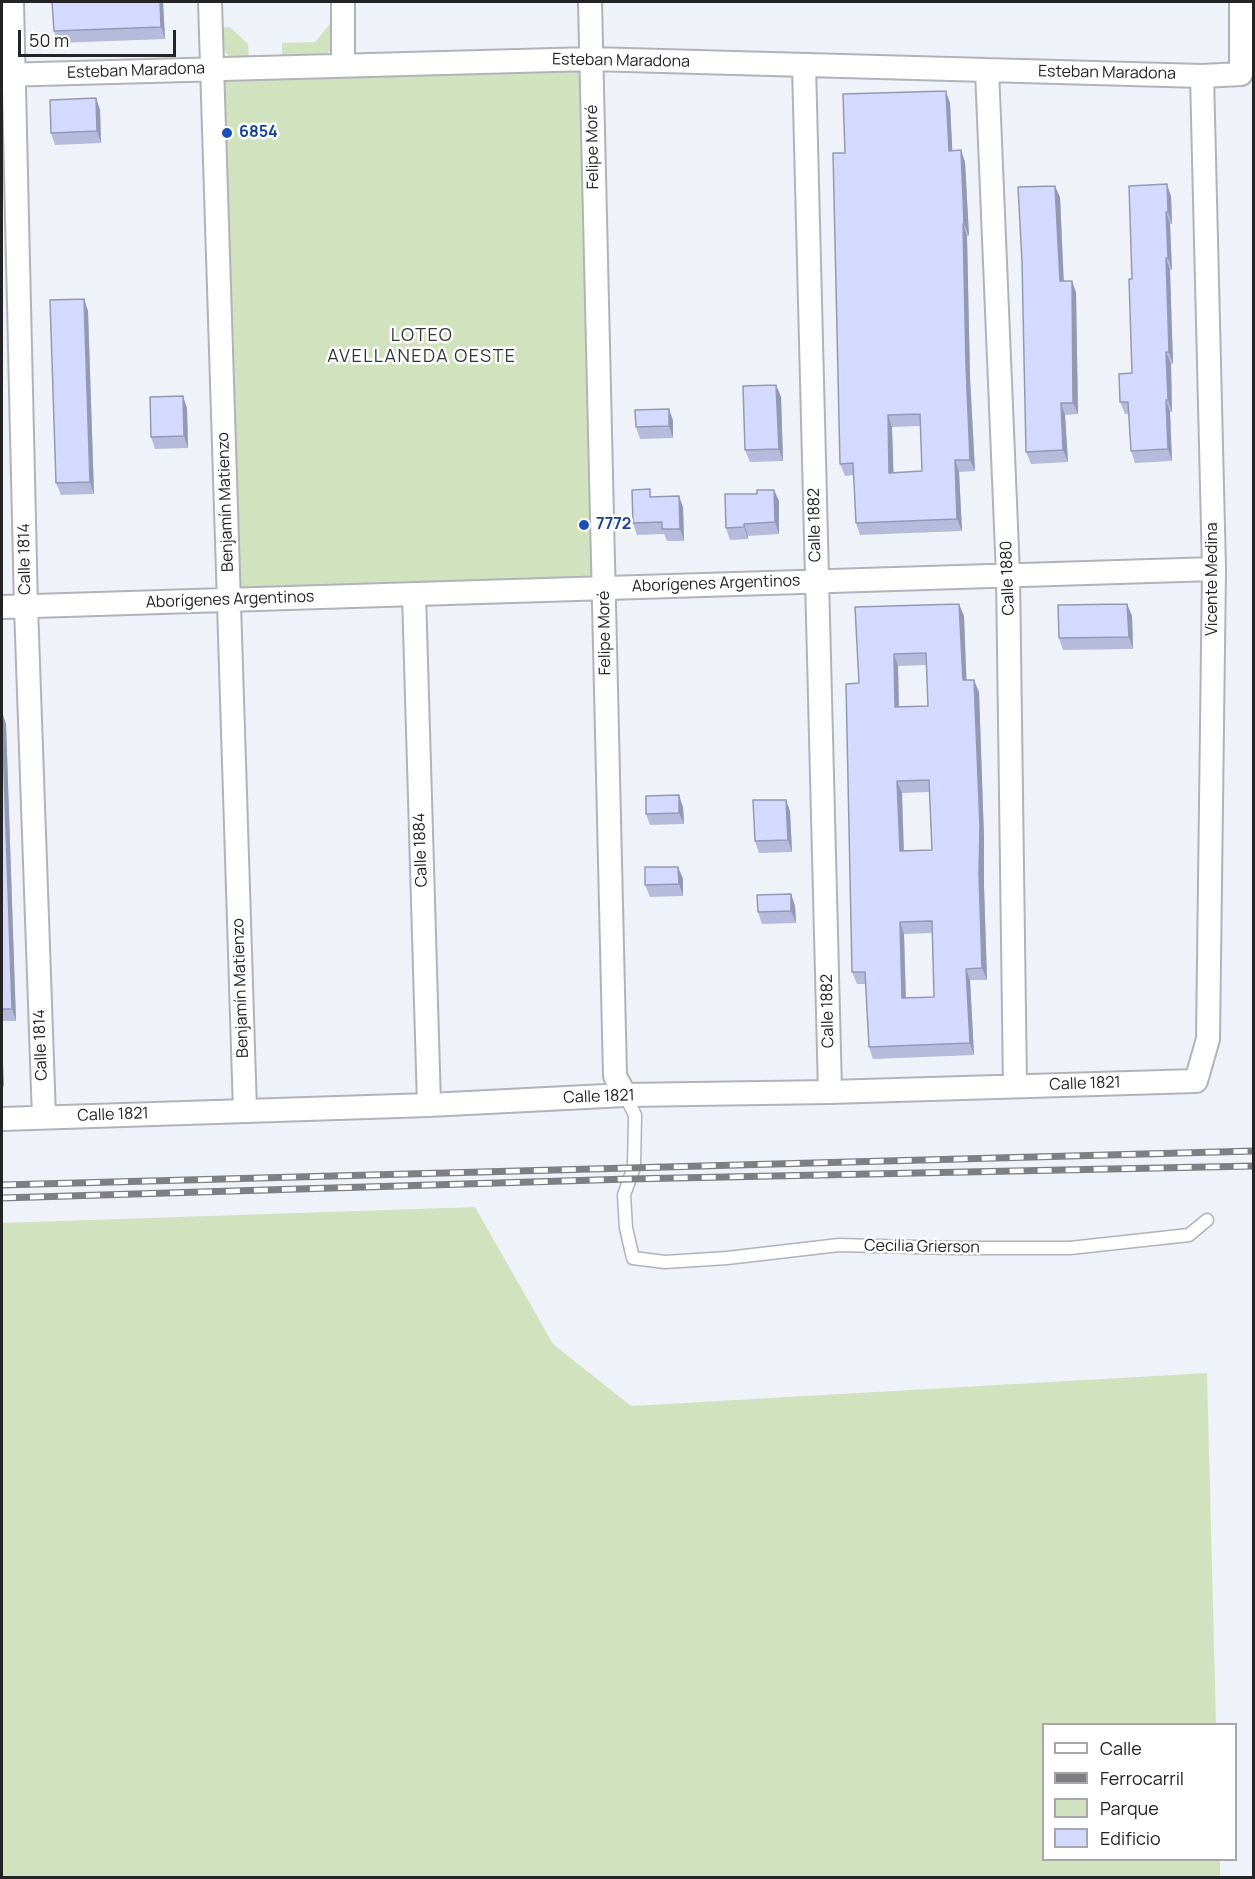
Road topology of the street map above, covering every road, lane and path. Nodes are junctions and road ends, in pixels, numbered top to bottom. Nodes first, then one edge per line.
1 (12, 2) edge
2 (210, 2) edge
3 (343, 2) edge
4 (590, 2) edge
5 (1241, 2) edge
6 (591, 59) junction
7 (343, 65) junction
8 (804, 65) junction
9 (213, 69) junction
10 (987, 70) junction
11 (8, 75) edge
12 (1202, 76) junction
13 (1214, 569) junction
14 (1008, 575) junction
15 (817, 581) junction
16 (604, 588) junction
17 (414, 594) junction
18 (229, 600) junction
19 (26, 607) junction
20 (2, 608) edge
21 (1196, 1081) joint
22 (1015, 1086) junction
23 (830, 1092) junction
24 (625, 1095) junction
25 (429, 1105) junction
26 (245, 1111) junction
27 (44, 1117) junction
28 (2, 1119) edge
29 (1207, 1220) dead end
30 (633, 1258) joint

1 - 11 street, Calle 1814
2 - 9 street, Benjamín Matienzo
3 - 7 street
4 - 6 street, Felipe Moré
5 - 12 street, Esteban Maradona
6 - 7 street, Esteban Maradona
6 - 8 street, Esteban Maradona
6 - 16 street, Felipe Moré
7 - 9 street, Esteban Maradona
8 - 10 street, Esteban Maradona
8 - 15 street, Calle 1882
9 - 11 street, Esteban Maradona
9 - 18 street, Benjamín Matienzo
10 - 12 street, Esteban Maradona
10 - 14 street, Calle 1880
11 - 19 street, Calle 1814
12 - 13 street, Vicente Medina
13 - 14 street, Aborígenes Argentinos
13 - 21 street, Vicente Medina
14 - 15 street, Aborígenes Argentinos
14 - 22 street, Calle 1880
15 - 16 street, Aborígenes Argentinos
15 - 23 street, Calle 1882
16 - 17 street, Aborígenes Argentinos
16 - 24 street, Felipe Moré
17 - 18 street, Aborígenes Argentinos
17 - 25 street, Calle 1884
18 - 19 street, Aborígenes Argentinos
18 - 26 street, Benjamín Matienzo
19 - 20 street, Aborígenes Argentinos
19 - 27 street, Calle 1814
21 - 22 street, Calle 1821
22 - 23 street, Calle 1821
23 - 24 street, Calle 1821
24 - 25 street, Calle 1821
24 - 30 lane, Felipe Moré
25 - 26 street, Calle 1821
26 - 27 street, Calle 1821
27 - 28 street, Calle 1821
29 - 30 lane, Cecilia Grierson

